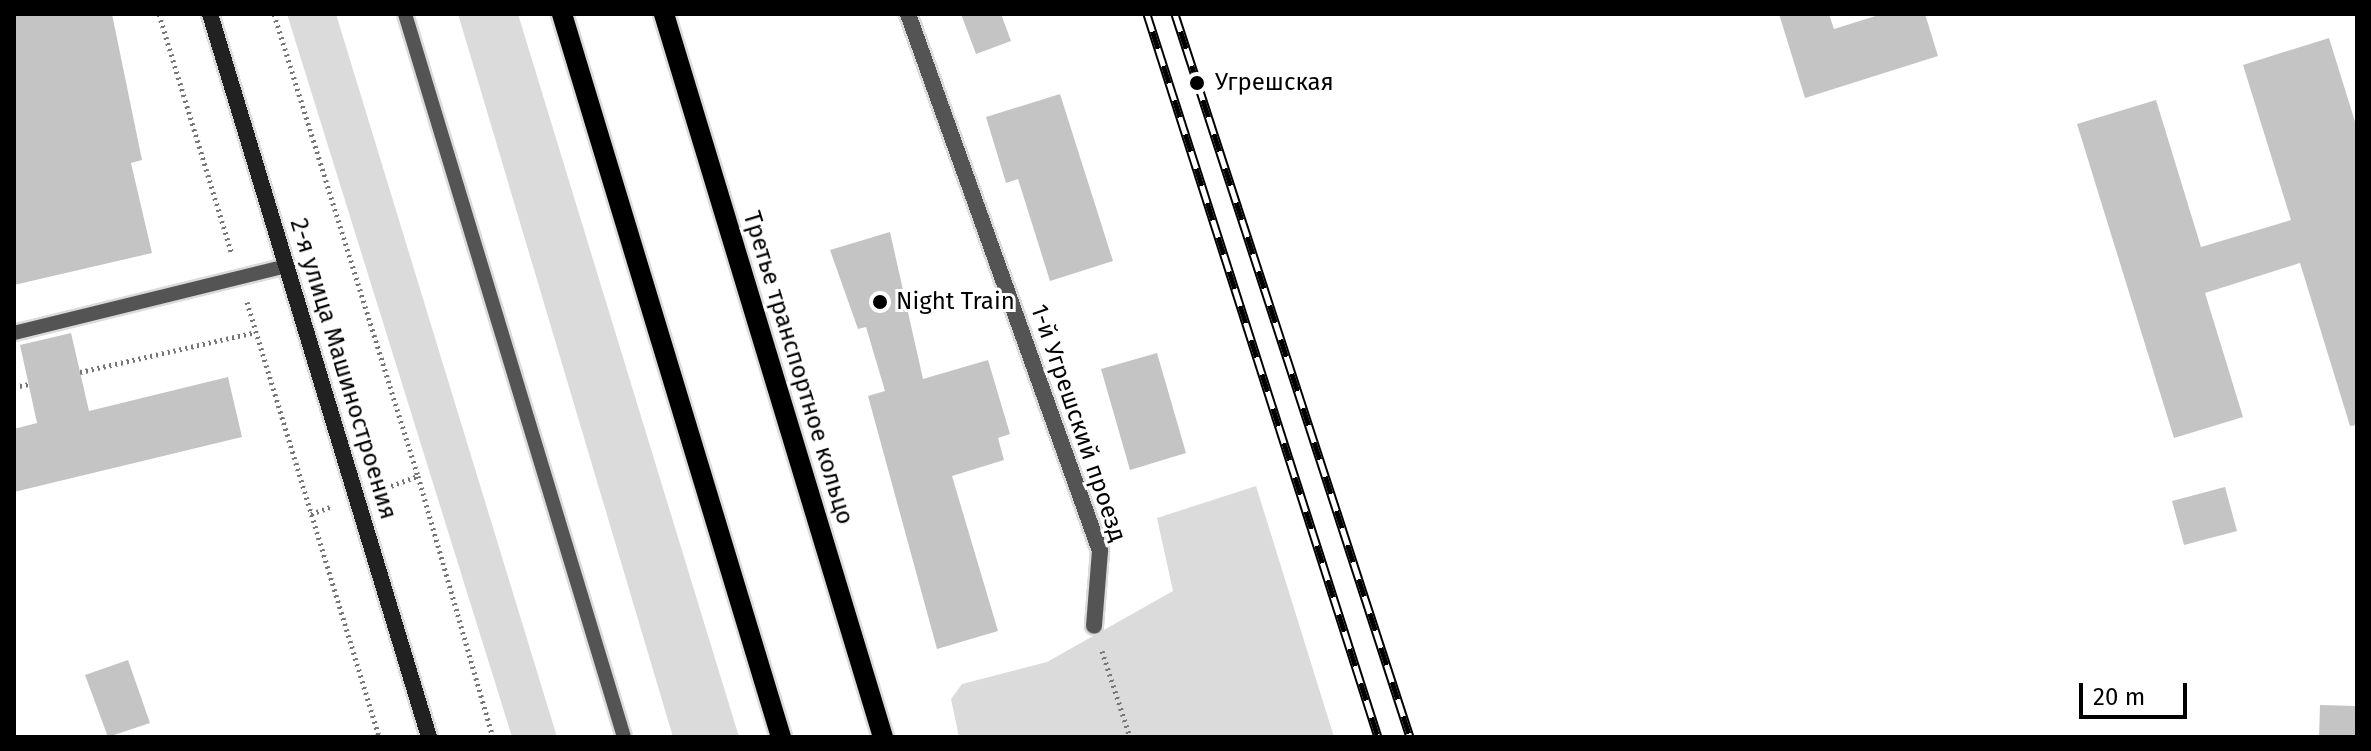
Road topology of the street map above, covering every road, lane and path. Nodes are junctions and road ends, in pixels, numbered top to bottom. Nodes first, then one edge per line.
1 (159, 14) edge
2 (210, 14) edge
3 (274, 14) edge
4 (405, 14) edge
5 (562, 14) edge
6 (664, 14) edge
7 (908, 14) edge
8 (287, 266) junction
9 (239, 278) junction
10 (256, 332) junction
11 (14, 333) edge
12 (80, 372) dead end
13 (29, 384) dead end
14 (14, 387) edge
15 (418, 476) junction
16 (410, 479) dead end
17 (1094, 626) joint
18 (379, 737) edge
19 (429, 737) edge
20 (493, 737) edge
21 (624, 737) edge
22 (781, 737) edge
23 (885, 737) edge
24 (1130, 737) edge

1 - 9 path
2 - 8 main road, 2-я улица Машиностроения
3 - 15 path
4 - 21 lane
5 - 22 main road
6 - 23 main road, Третье транспортное кольцо
7 - 17 street, 1-й Угрешский проезд
8 - 9 lane
8 - 19 main road, 2-я улица Машиностроения
9 - 10 path
9 - 11 lane
10 - 12 path
10 - 18 path
13 - 14 path
15 - 16 path
15 - 20 path
17 - 24 path

